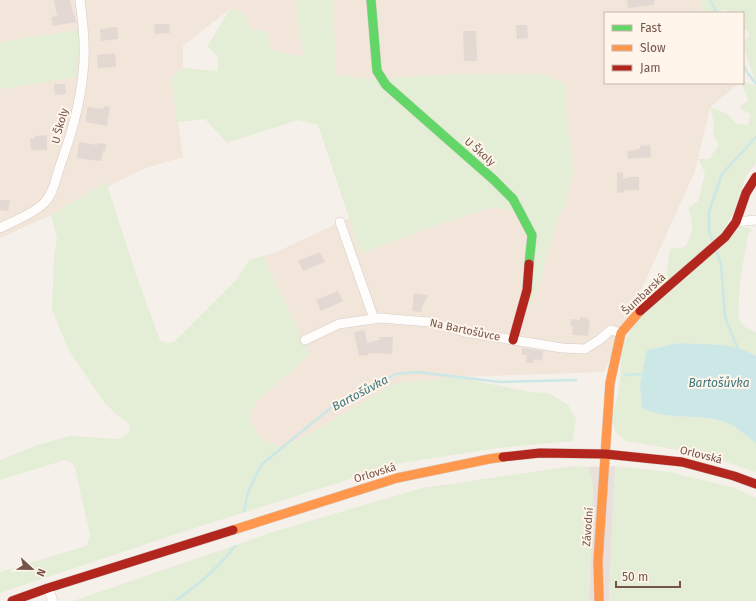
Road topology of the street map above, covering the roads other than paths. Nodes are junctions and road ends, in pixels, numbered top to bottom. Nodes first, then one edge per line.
1 (80, 0) edge
2 (371, 0) edge
3 (756, 177) edge
4 (756, 220) edge
5 (340, 222) dead end
6 (736, 222) junction
7 (0, 228) edge
8 (374, 319) junction
9 (621, 333) junction
10 (305, 340) dead end
11 (513, 340) junction
12 (605, 454) junction
13 (756, 484) edge
14 (48, 588) junction
15 (12, 601) edge
16 (53, 601) edge
17 (599, 601) edge

1 - 7 street, U Školy
2 - 11 street, U Školy
3 - 6 street, Šumbarská
4 - 6 street
5 - 8 street
6 - 9 street, Šumbarská
8 - 10 street, Na Bartošůvce
8 - 11 street, Na Bartošůvce
9 - 11 street, Na Bartošůvce
9 - 12 street, Šumbarská
12 - 13 street, Orlovská
12 - 14 street, Orlovská
12 - 17 street, Závodní
14 - 15 street, Orlovská
14 - 16 street

